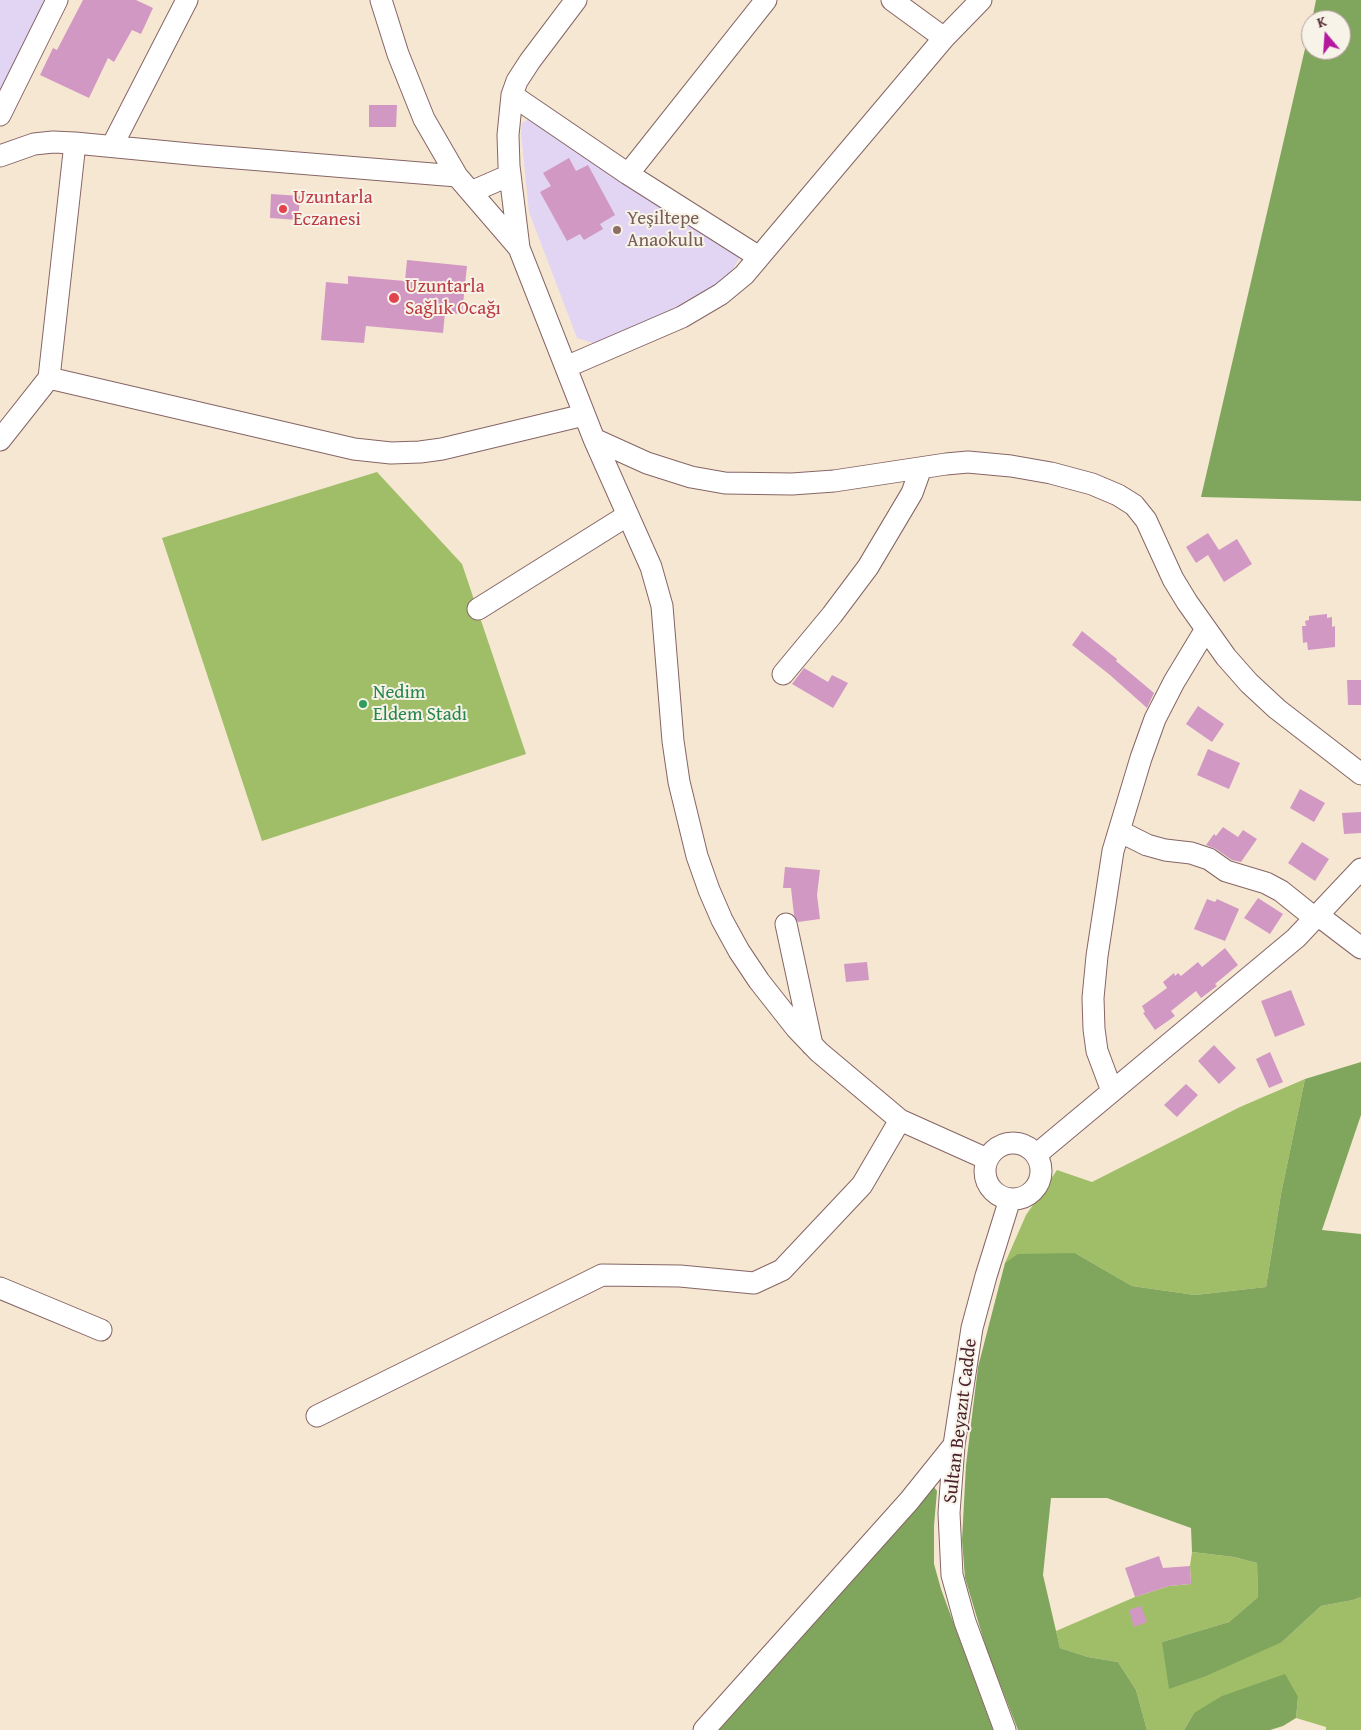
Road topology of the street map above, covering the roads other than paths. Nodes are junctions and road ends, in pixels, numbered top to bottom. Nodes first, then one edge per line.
1 (57, 0) edge
2 (187, 0) edge
3 (576, 0) edge
4 (766, 0) edge
5 (892, 0) edge
6 (981, 0) edge
7 (386, 4) edge
8 (944, 38) junction
9 (512, 95) junction
10 (0, 115) edge
11 (75, 143) junction
12 (112, 146) junction
13 (0, 156) edge
14 (628, 174) junction
15 (510, 175) junction
16 (457, 176) junction
17 (471, 192) junction
18 (519, 248) junction
19 (759, 257) junction
20 (566, 367) junction
21 (49, 378) junction
22 (584, 415) junction
23 (594, 439) junction
24 (0, 440) edge
25 (921, 468) junction
26 (628, 515) junction
27 (478, 609) dead end
28 (1206, 629) junction
29 (783, 674) dead end
30 (1361, 774) edge
31 (1119, 831) junction
32 (1361, 869) edge
33 (1317, 917) junction
34 (786, 924) dead end
35 (1361, 948) edge
36 (812, 1045) junction
37 (1112, 1090) junction
38 (900, 1120) junction
39 (1037, 1154) junction
40 (987, 1159) junction
41 (1010, 1199) junction
42 (0, 1288) edge
43 (101, 1330) dead end
44 (317, 1416) dead end
45 (954, 1446) junction
46 (704, 1730) edge
47 (1005, 1730) edge

1 - 10 street
2 - 12 street
3 - 9 street
4 - 14 street
5 - 8 street
6 - 8 street
7 - 16 street
8 - 19 street
9 - 14 street
9 - 15 street
11 - 12 street
11 - 13 street
11 - 21 street
12 - 16 street
14 - 19 street
15 - 17 street
15 - 18 street
16 - 17 street
17 - 18 street
18 - 20 street
19 - 20 street
20 - 22 street
21 - 22 street
21 - 24 street
22 - 23 street
23 - 25 street
23 - 26 street
25 - 28 street
25 - 29 street
26 - 27 street
26 - 36 street
28 - 30 street
28 - 31 street
31 - 33 street
31 - 37 street
32 - 33 street
33 - 35 street
33 - 37 street
34 - 36 street
36 - 38 street
37 - 39 street
38 - 40 street
38 - 44 street
39 - 40 street
39 - 41 street
40 - 41 street
41 - 45 street, Sultan Beyazıt Cadde
42 - 43 street
45 - 46 street
45 - 47 street, Sultan Beyazıt Cadde

